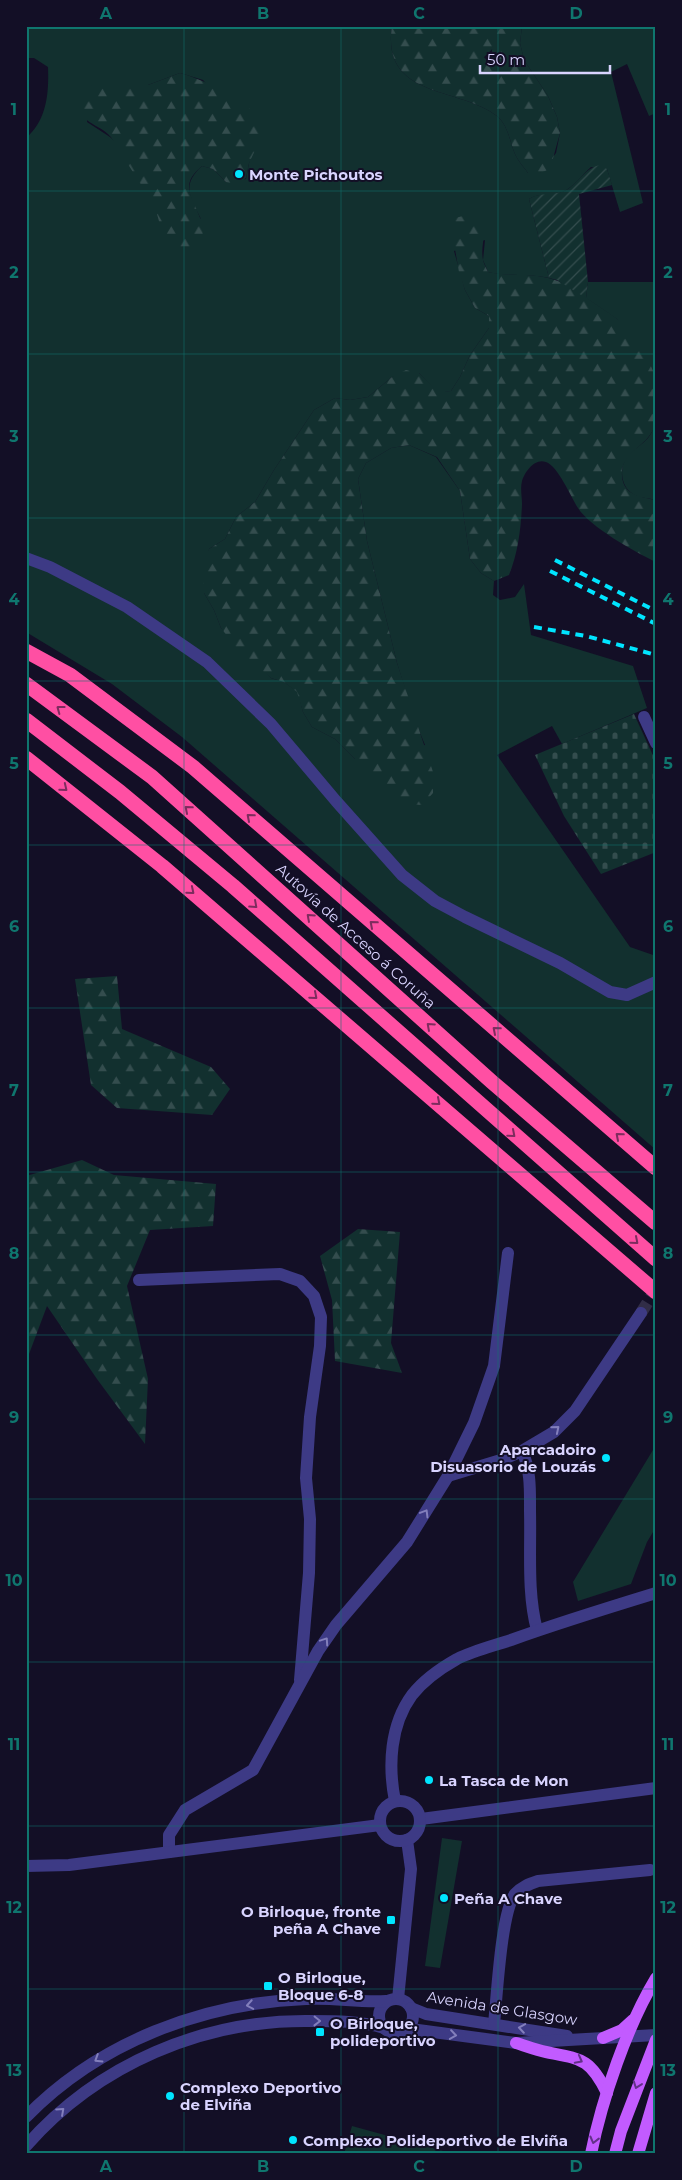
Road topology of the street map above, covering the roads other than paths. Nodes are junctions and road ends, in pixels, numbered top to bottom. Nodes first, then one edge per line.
1 (26, 558) edge
2 (26, 651) edge
3 (26, 684) edge
4 (644, 717) dead end
5 (26, 720) edge
6 (656, 743) edge
7 (26, 758) edge
8 (656, 982) edge
9 (656, 1168) edge
10 (656, 1223) edge
11 (508, 1253) dead end
12 (656, 1259) edge
13 (139, 1280) dead end
14 (656, 1292) edge
15 (641, 1313) tunnel mouth
16 (522, 1451) junction
17 (448, 1476) junction
18 (656, 1593) edge
19 (537, 1630) junction
20 (300, 1683) junction
21 (656, 1788) edge
22 (395, 1801) junction
23 (421, 1819) junction
24 (380, 1825) junction
25 (407, 1840) junction
26 (170, 1852) junction
27 (26, 1866) edge
28 (650, 1870) dead end
29 (656, 1978) edge
30 (392, 2000) junction
31 (411, 2008) junction
32 (635, 2018) junction
33 (494, 2024) junction
34 (384, 2028) junction
35 (405, 2030) junction
36 (656, 2034) edge
37 (632, 2036) junction
38 (587, 2038) junction
39 (603, 2038) junction
40 (656, 2040) edge
41 (516, 2043) junction
42 (608, 2093) junction
43 (656, 2093) edge
44 (26, 2117) edge
45 (26, 2146) edge
46 (591, 2154) edge
47 (615, 2154) edge
48 (638, 2154) edge

1 - 8 street
9 -> 2 highway
10 -> 3 highway, Autovía de Acceso á Coruña
4 - 6 street
5 -> 12 highway
7 -> 14 highway
11 - 17 street
13 - 20 street
16 -> 15 street
16 - 17 street
16 - 19 street
20 -> 17 street
18 - 19 street
19 - 22 street
20 - 26 street
21 - 23 street
22 - 23 street
22 - 24 street
23 - 25 street
24 - 25 street
24 - 26 street
25 - 30 street
26 - 27 street
28 - 33 street
29 - 32 main road
30 - 31 street
30 - 34 street
30 -> 44 street
31 - 33 street, Avenida de Glasgow
31 - 35 street
32 - 37 main road
32 - 39 main road
38 -> 33 street, Avenida de Glasgow
34 - 35 street
45 -> 34 street
35 -> 41 street, Avenida de Glasgow
36 - 37 street, Avenida de Glasgow
37 - 39 street, Avenida de Glasgow
37 - 42 main road
38 - 39 street, Avenida de Glasgow
38 - 41 street, Avenida de Glasgow
40 -> 47 main road
41 -> 42 main road
42 -> 46 main road
43 - 48 main road

